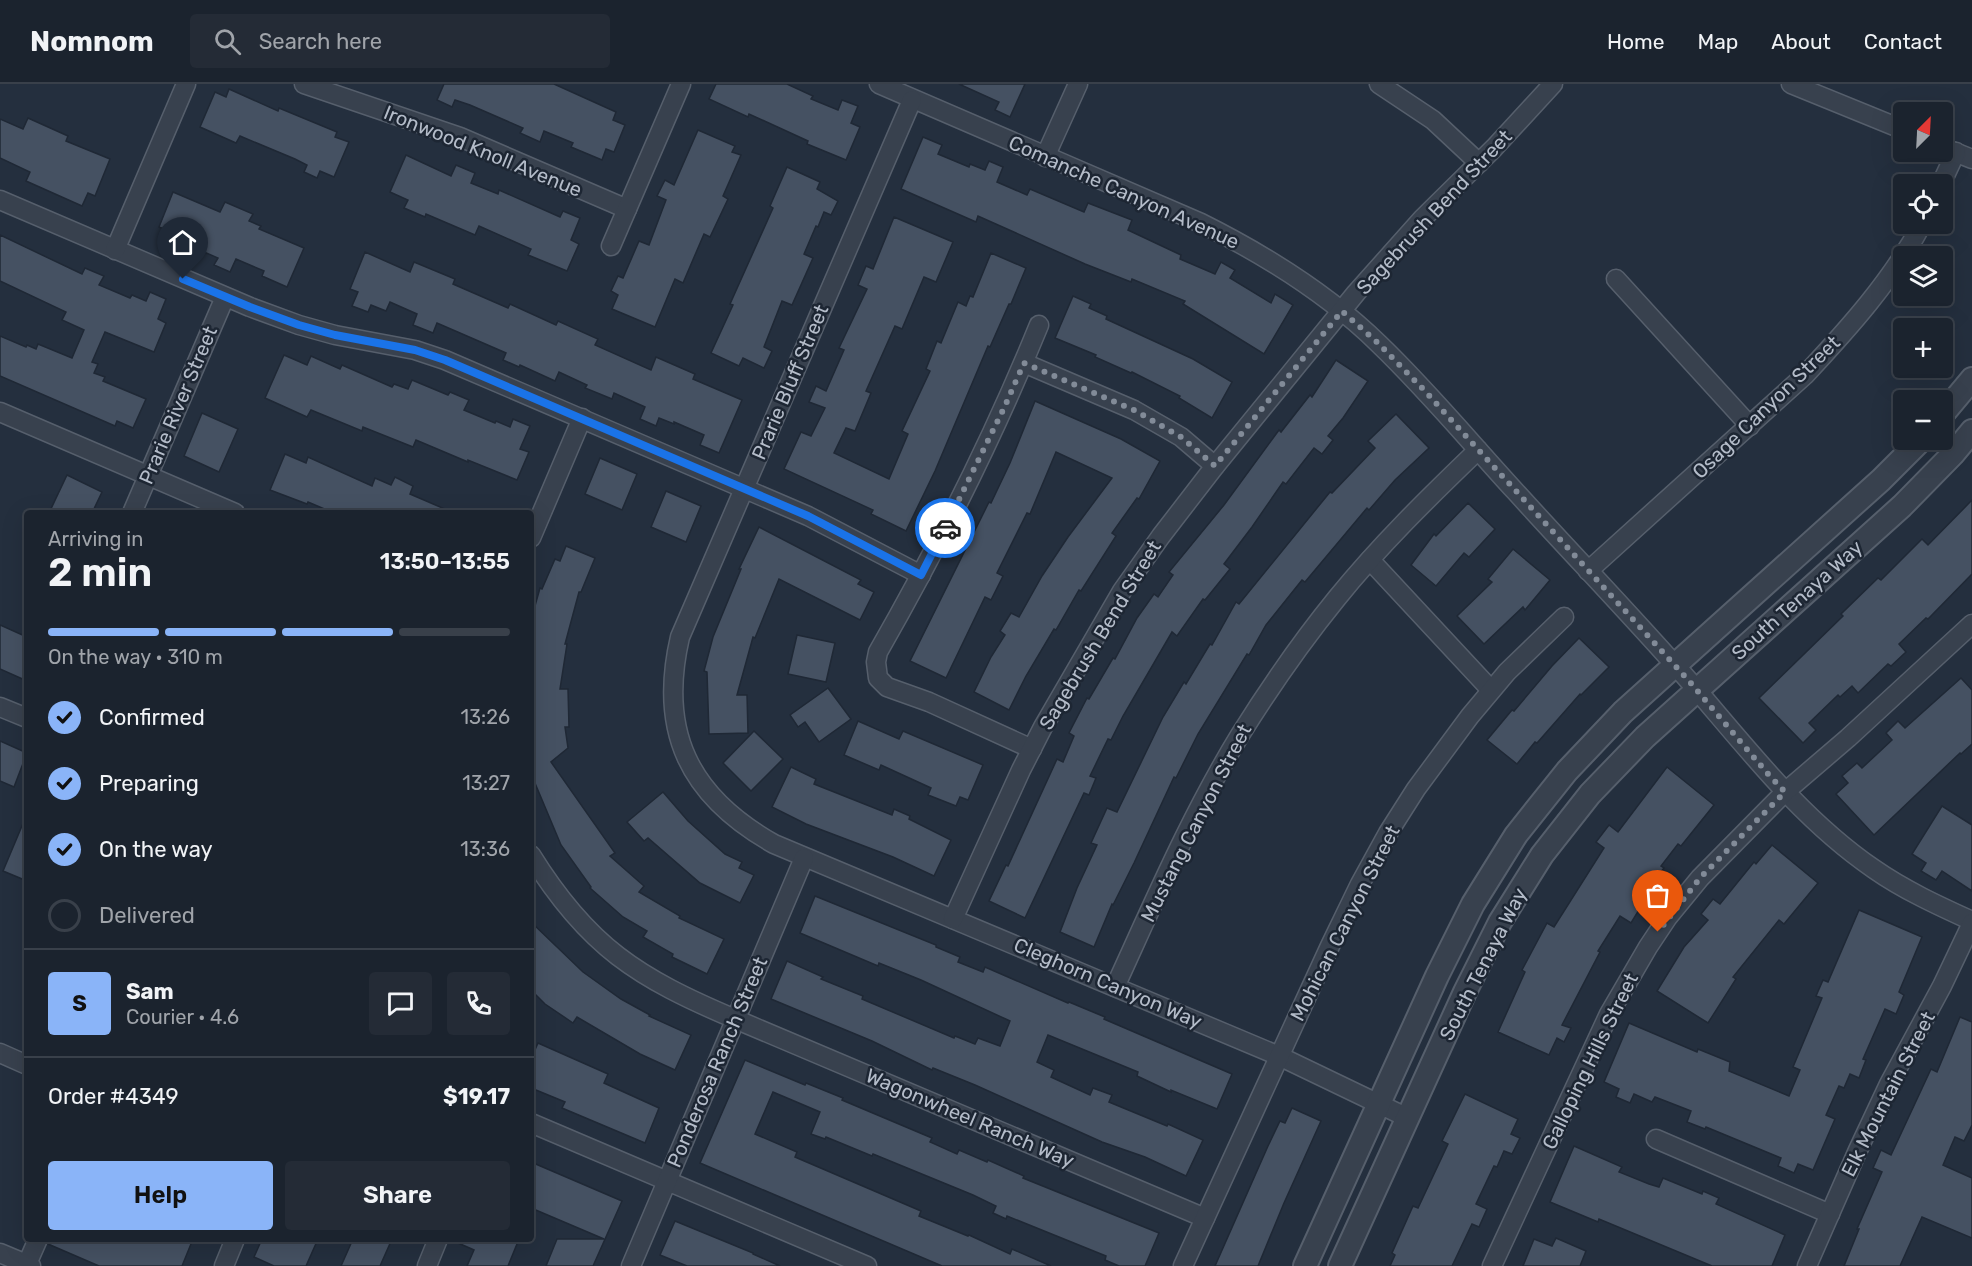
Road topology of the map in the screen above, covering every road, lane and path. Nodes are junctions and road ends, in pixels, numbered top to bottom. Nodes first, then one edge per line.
1 (186, 84) edge
2 (304, 84) edge
3 (681, 84) edge
4 (879, 84) edge
5 (1078, 84) edge
6 (1379, 84) edge
7 (1553, 84) edge
8 (1791, 84) edge
9 (912, 100) junction
10 (1893, 126) edge
11 (1957, 153) edge
12 (1045, 157) junction
13 (1479, 163) junction
14 (1946, 174) edge
15 (0, 200) edge
16 (627, 209) junction
17 (1916, 234) edge
18 (611, 246) dead end
19 (116, 250) junction
20 (1616, 279) dead end
21 (225, 297) junction
22 (1342, 311) junction
23 (1039, 326) dead end
24 (1024, 363) junction
25 (1972, 379) edge
26 (1953, 402) edge
27 (0, 412) edge
28 (582, 418) junction
29 (1750, 426) junction
30 (1972, 431) edge
31 (1478, 450) junction
32 (1911, 450) edge
33 (1215, 466) junction
34 (148, 475) junction
35 (744, 488) junction
36 (133, 510) edge
37 (228, 510) edge
38 (534, 531) edge
39 (1370, 560) junction
40 (1588, 570) junction
41 (921, 575) junction
42 (1564, 617) dead end
43 (1969, 634) edge
44 (1675, 666) junction
45 (1491, 690) junction
46 (1697, 690) junction
47 (0, 707) edge
48 (24, 717) edge
49 (1032, 749) junction
50 (1785, 792) junction
51 (804, 858) junction
52 (534, 860) edge
53 (953, 919) junction
54 (1972, 922) edge
55 (1115, 987) junction
56 (735, 1019) junction
57 (0, 1053) edge
58 (1279, 1056) junction
59 (24, 1064) edge
60 (1379, 1104) junction
61 (1408, 1118) junction
62 (534, 1125) edge
63 (1656, 1139) dead end
64 (666, 1181) junction
65 (1830, 1214) junction
66 (1205, 1218) junction
67 (37, 1242) edge
68 (234, 1242) edge
69 (437, 1242) edge
70 (0, 1253) edge
71 (836, 1260) edge
72 (29, 1265) edge
73 (224, 1266) edge
74 (427, 1266) edge
75 (631, 1266) edge
76 (867, 1266) edge
77 (1183, 1266) edge
78 (1305, 1266) edge
79 (1340, 1266) edge
80 (1492, 1266) edge
81 (1807, 1266) edge

1 - 19 street
2 - 16 street, Ironwood Knoll Avenue
3 - 16 street
4 - 9 street, Comanche Canyon Avenue
5 - 12 street
6 - 13 street
7 - 13 street, Sagebrush Bend Street
8 - 10 street
9 - 12 street, Comanche Canyon Avenue
9 - 35 street, Prarie Bluff Street
11 - 14 street
12 - 22 street, Comanche Canyon Avenue
13 - 22 street, Sagebrush Bend Street
15 - 19 street
16 - 18 street
17 - 29 street, Osage Canyon Street
19 - 21 street
20 - 29 street
21 - 28 street
21 - 34 street, Prarie River Street
22 - 31 street, Comanche Canyon Avenue
22 - 33 street, Sagebrush Bend Street
23 - 24 street
24 - 33 street
24 - 41 street
25 - 26 street
27 - 34 street
28 - 35 street
28 - 38 street
29 - 40 street, Osage Canyon Street
30 - 46 street, South Tenaya Way
31 - 39 street, Mustang Canyon Street
31 - 40 street, Comanche Canyon Avenue
32 - 44 street, South Tenaya Way
33 - 49 street, Sagebrush Bend Street
34 - 36 street, Prarie River Street
34 - 37 street
35 - 41 street
35 - 51 street, Prarie Bluff Street
39 - 45 street
39 - 55 street, Mustang Canyon Street
40 - 44 street, Comanche Canyon Avenue
41 - 49 street
42 - 45 street, Mohican Canyon Street
43 - 50 street, Galloping Hills Street
44 - 46 street, Comanche Canyon Avenue
44 - 60 street, South Tenaya Way
45 - 58 street, Mohican Canyon Street
46 - 50 street, Comanche Canyon Avenue
46 - 61 street, South Tenaya Way
47 - 48 street
49 - 53 street, Sagebrush Bend Street
50 - 54 street, Comanche Canyon Avenue
50 - 80 street, Galloping Hills Street
51 - 53 street, Cleghorn Canyon Way
51 - 56 street, Ponderosa Ranch Street
52 - 56 street, Wagonwheel Ranch Way
53 - 55 street, Cleghorn Canyon Way
54 - 65 street, Elk Mountain Street
55 - 58 street, Cleghorn Canyon Way
56 - 64 street, Ponderosa Ranch Street
56 - 66 street, Wagonwheel Ranch Way
57 - 59 street
58 - 60 street, Cleghorn Canyon Way
58 - 66 street, Mohican Canyon Street
60 - 61 street, Cleghorn Canyon Way
60 - 78 street, South Tenaya Way
61 - 79 street, South Tenaya Way
62 - 64 street
63 - 65 street
64 - 71 street
64 - 75 street, Ponderosa Ranch Street
65 - 81 street, Elk Mountain Street
66 - 77 street, Mohican Canyon Street
67 - 72 street
68 - 73 street
69 - 74 street
70 - 72 street
71 - 76 street

